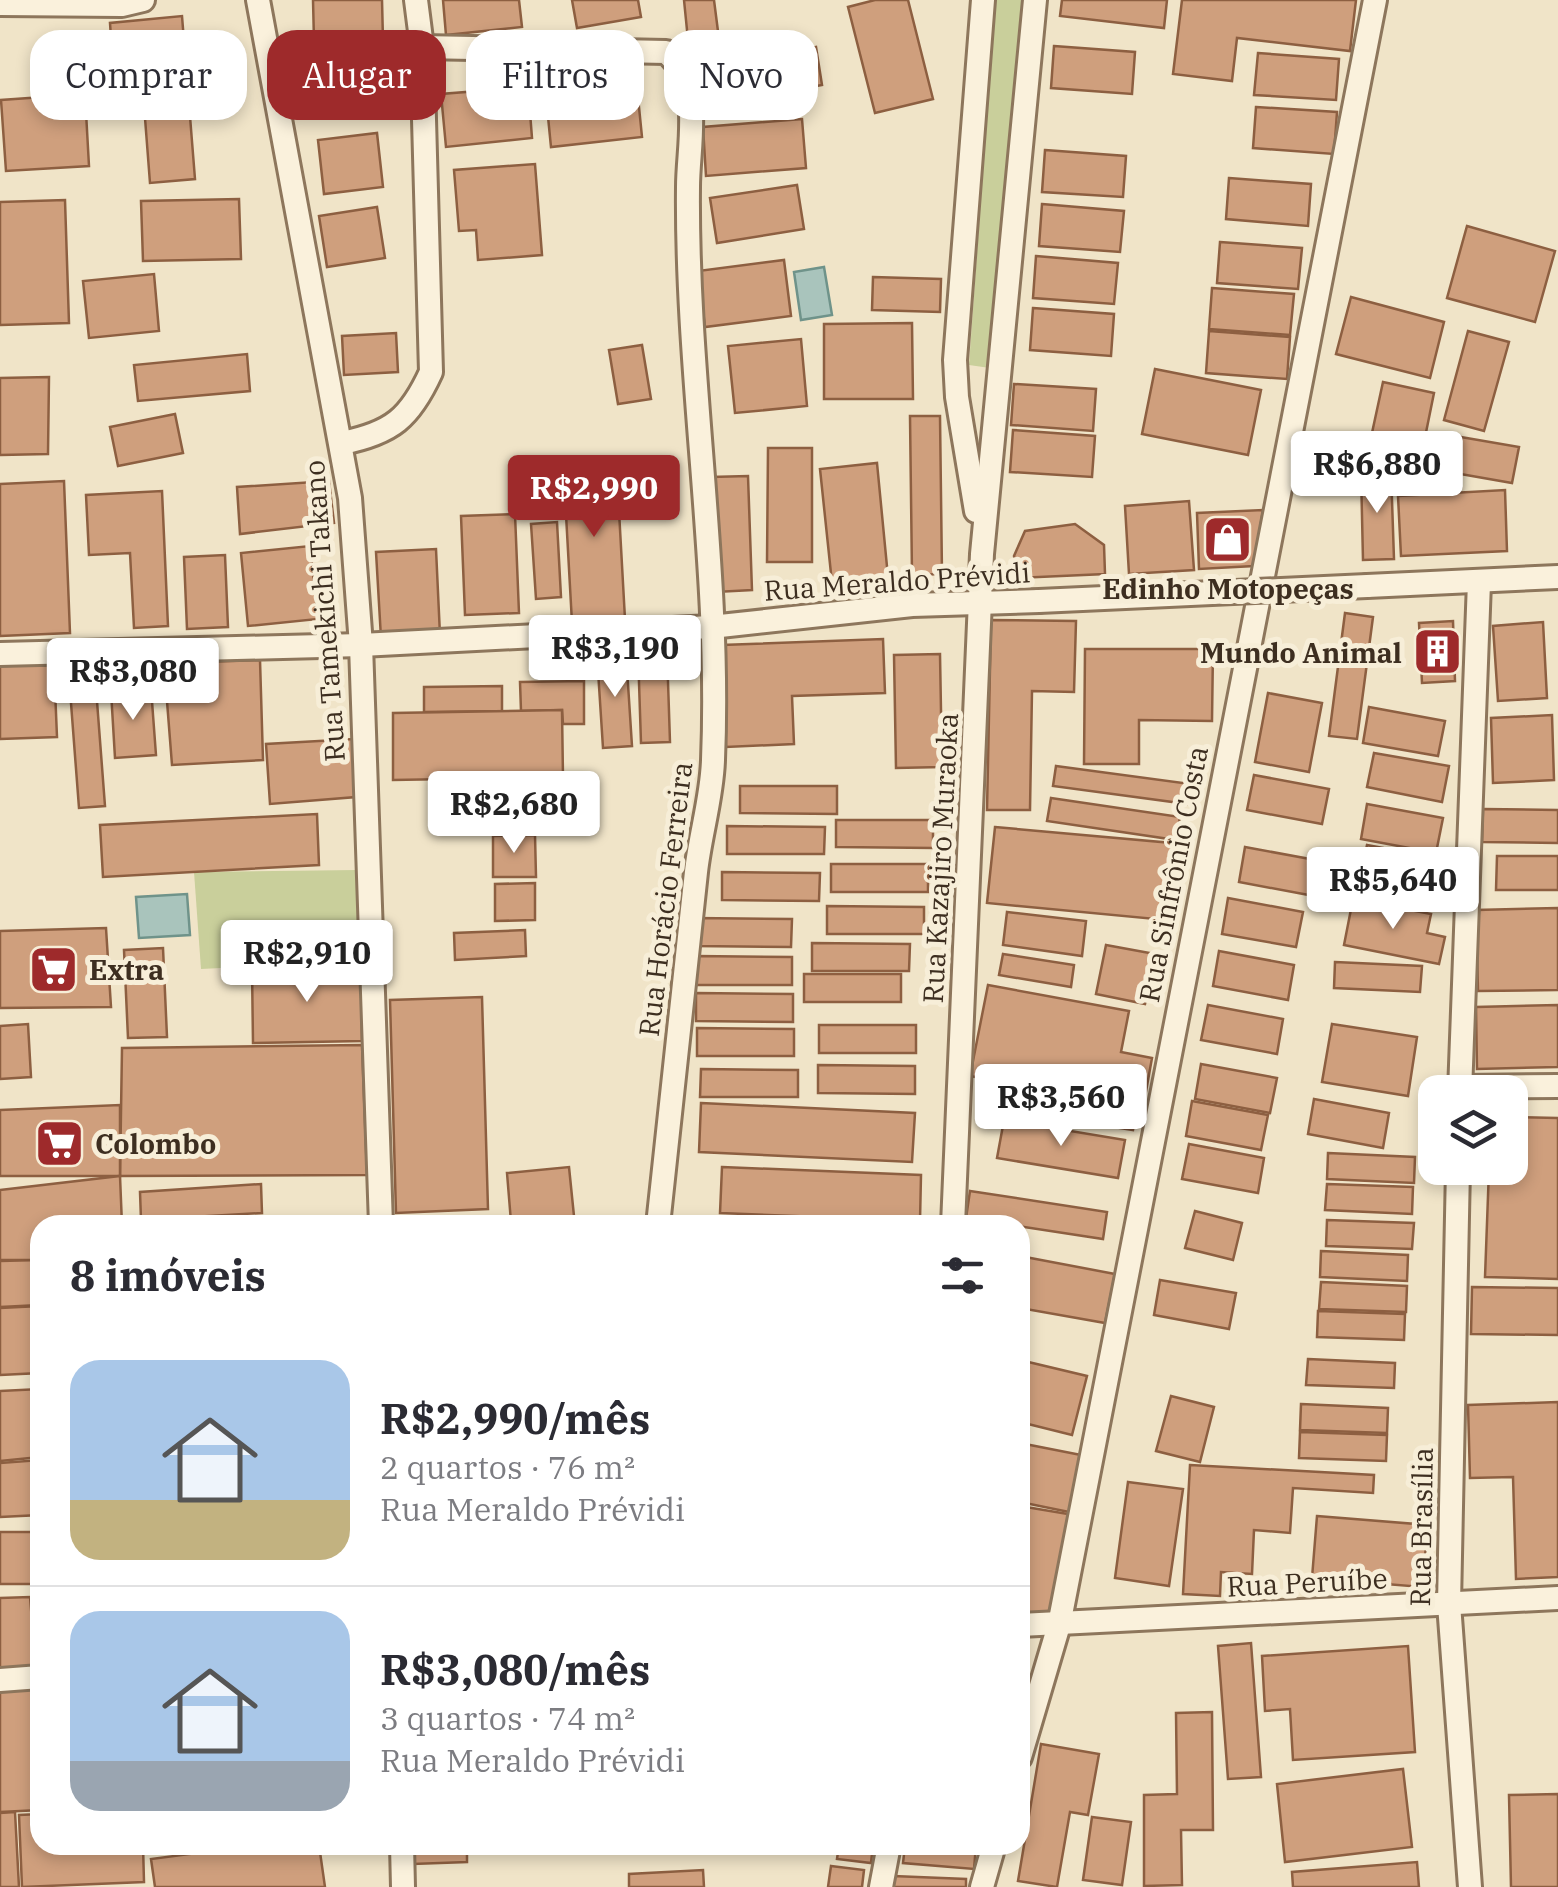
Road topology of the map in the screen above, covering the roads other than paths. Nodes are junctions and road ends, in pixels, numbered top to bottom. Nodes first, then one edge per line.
1 (144, 0) edge
2 (258, 0) edge
3 (416, 0) edge
4 (984, 0) edge
5 (1034, 0) edge
6 (1375, 0) edge
7 (0, 4) edge
8 (420, 30) edge
9 (446, 47) edge
10 (424, 120) edge
11 (342, 443) junction
12 (982, 554) junction
13 (1558, 577) edge
14 (1479, 582) junction
15 (982, 601) junction
16 (712, 626) junction
17 (360, 645) junction
18 (0, 654) edge
19 (1461, 1075) edge
20 (1558, 1086) edge
21 (1528, 1087) edge
22 (1458, 1185) edge
23 (381, 1215) edge
24 (659, 1215) edge
25 (953, 1215) edge
26 (1558, 1598) edge
27 (1448, 1604) junction
28 (1059, 1624) junction
29 (1030, 1625) edge
30 (30, 1677) edge
31 (0, 1680) edge
32 (1030, 1723) edge
33 (402, 1855) edge
34 (888, 1855) edge
35 (991, 1855) edge
36 (404, 1887) edge
37 (881, 1887) edge
38 (982, 1887) edge
39 (1470, 1887) edge

1 - 7 street
2 - 11 street, Rua Tamekichi Takano
3 - 8 street
4 - 12 street, Rua Kazajiro Muraoka
5 - 12 street, Rua Kazajiro Muraoka
6 - 28 street, Rua Sinfrônio Costa
9 - 16 street, Rua Horácio Ferreira
10 - 11 street
11 - 17 street, Rua Tamekichi Takano
12 - 15 street, Rua Kazajiro Muraoka
13 - 14 street, Rua Meraldo Prévidi
14 - 15 street, Rua Meraldo Prévidi, bridge
14 - 19 street
15 - 16 street, Rua Meraldo Prévidi
15 - 25 street, Rua Kazajiro Muraoka
16 - 17 street, Rua Meraldo Prévidi
16 - 24 street, Rua Horácio Ferreira
17 - 18 street, Rua Meraldo Prévidi
17 - 23 street, Rua Tamekichi Takano
20 - 21 street
22 - 27 street, Rua Brasília
26 - 27 street, Rua Peruíbe
27 - 28 street, Rua Peruíbe
27 - 39 street, Rua Brasília
28 - 29 street, Rua Peruíbe
28 - 32 street, Rua Sinfrônio Costa
30 - 31 street
33 - 36 street
34 - 37 street
35 - 38 street

